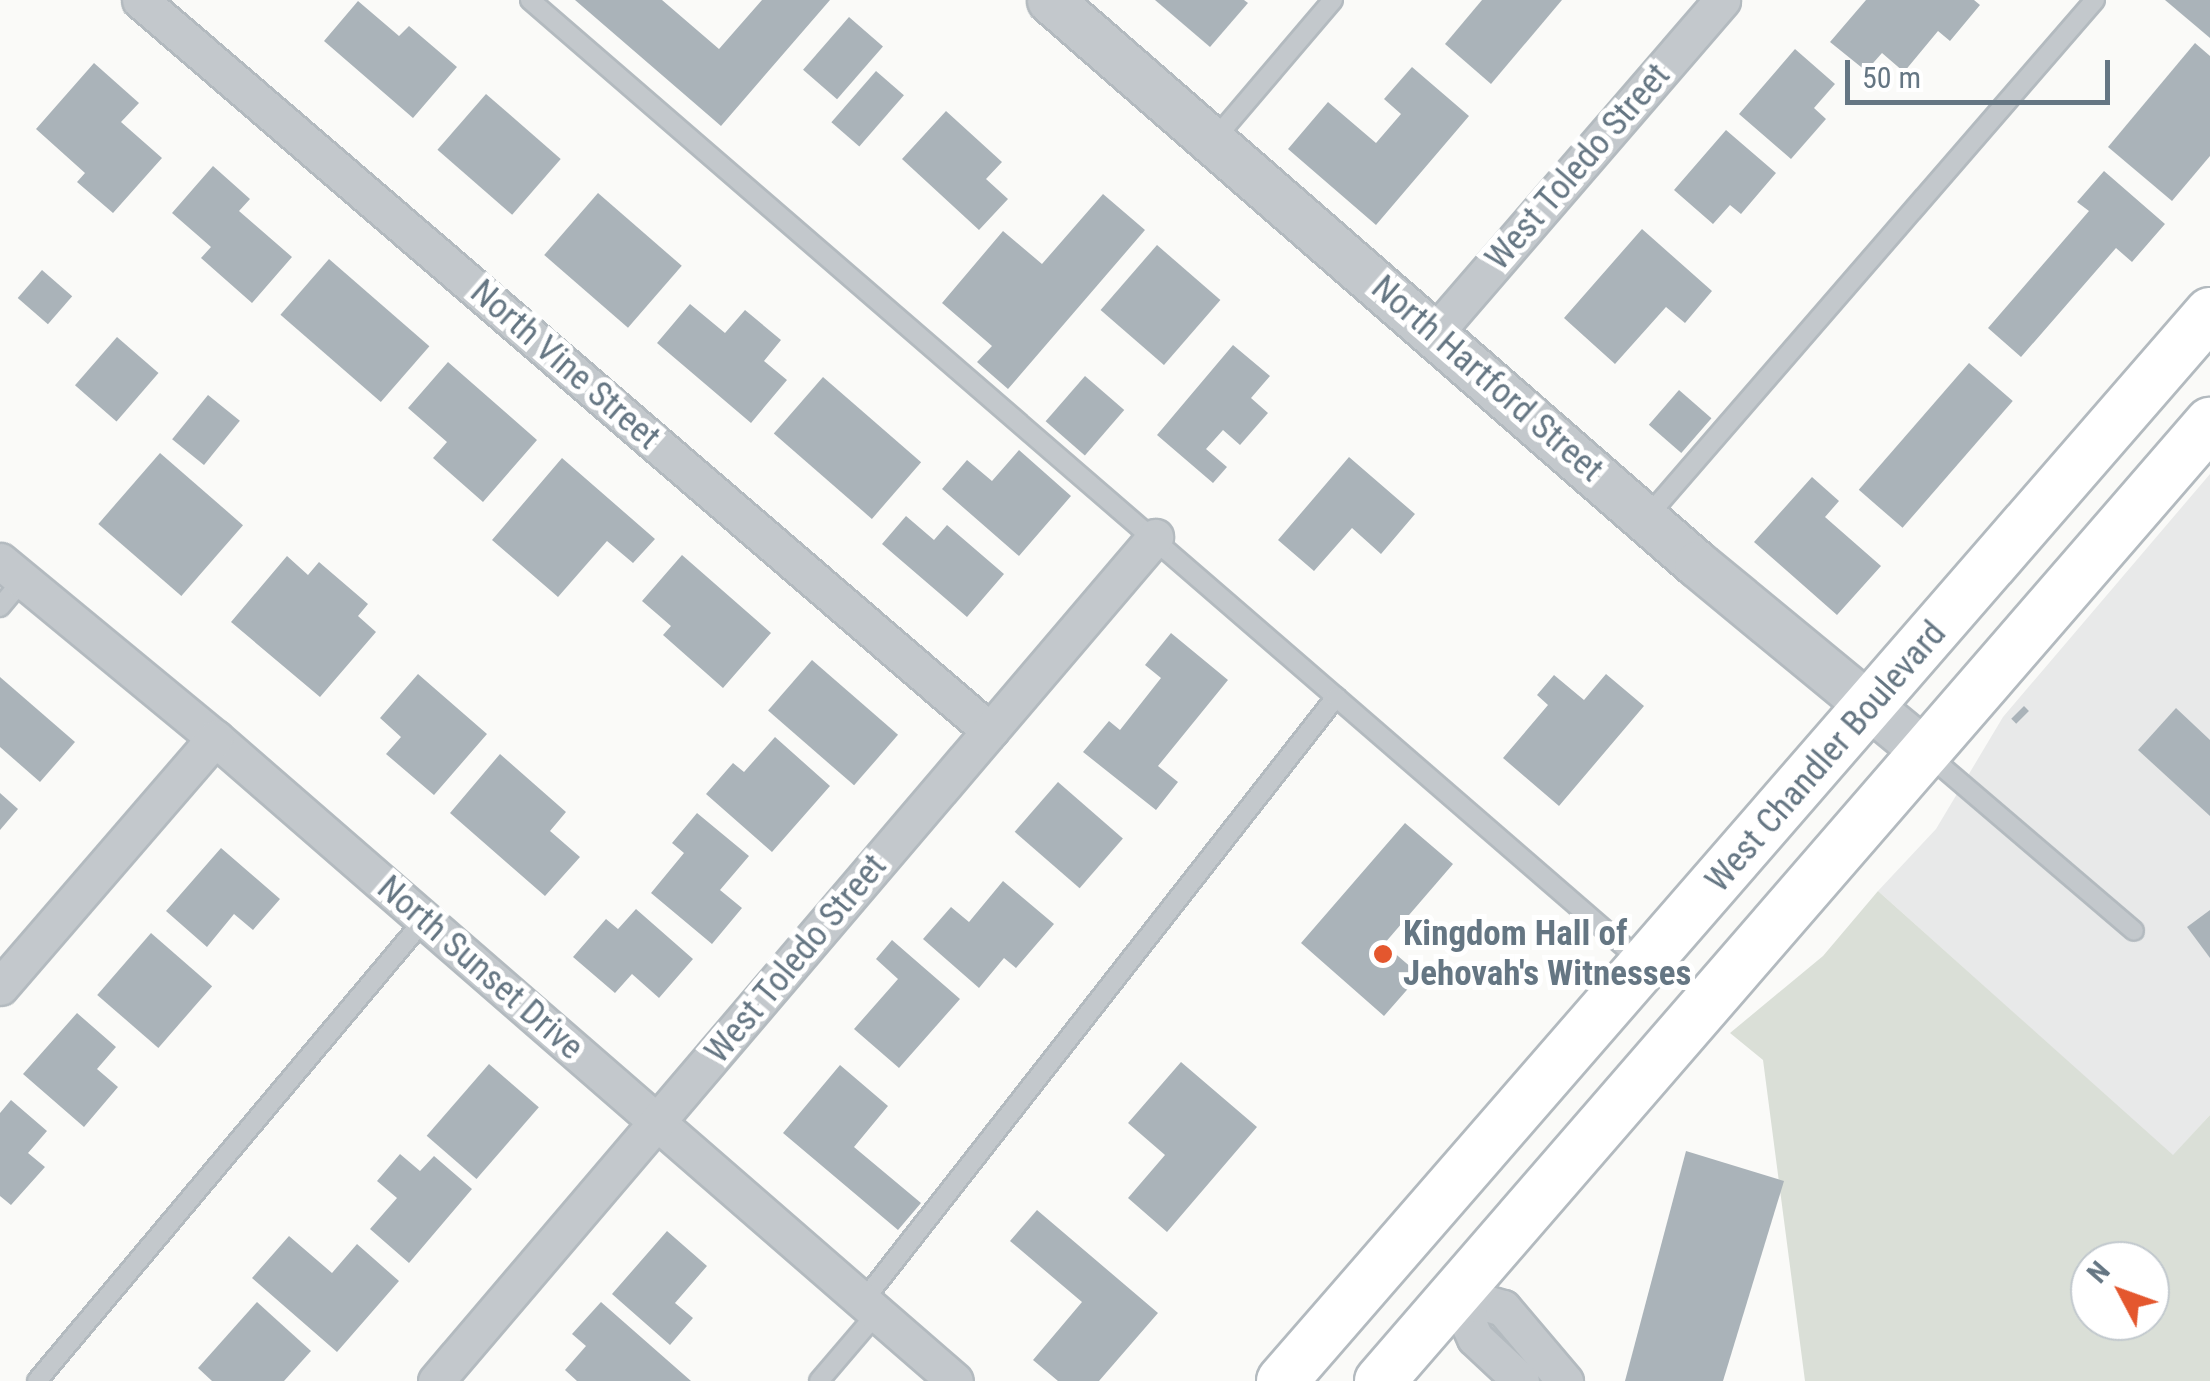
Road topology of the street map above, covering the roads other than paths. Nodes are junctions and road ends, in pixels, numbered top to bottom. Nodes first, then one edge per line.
1 (140, 0) edge
2 (530, 0) edge
3 (1050, 0) edge
4 (1333, 0) edge
5 (1722, 0) edge
6 (2096, 0) edge
7 (1213, 142) junction
8 (2210, 313) edge
9 (1434, 334) junction
10 (2210, 423) edge
11 (1647, 518) junction
12 (1155, 537) junction
13 (12, 571) edge
14 (0, 608) edge
15 (1336, 696) junction
16 (1869, 706) junction
17 (990, 730) junction
18 (215, 738) junction
19 (1926, 754) junction
20 (424, 920) junction
21 (2134, 932) dead end
22 (1646, 965) junction
23 (0, 986) edge
24 (657, 1122) junction
25 (1455, 1294) junction
26 (870, 1307) junction
27 (37, 1381) edge
28 (436, 1381) edge
29 (819, 1381) edge
30 (955, 1381) edge
31 (1282, 1381) edge
32 (1380, 1381) edge
33 (1521, 1381) edge
34 (1565, 1381) edge

1 - 17 street, North Vine Street
2 - 12 lane
3 - 7 street, North Hartford Street
4 - 7 lane
5 - 9 street, West Toledo Street
6 - 11 lane
7 - 9 street, North Hartford Street
8 - 16 main road, West Chandler Boulevard
9 - 11 street, North Hartford Street
10 - 19 main road, West Chandler Boulevard
11 - 16 street, North Hartford Street
12 - 15 lane
12 - 17 street, West Toledo Street
13 - 14 lane
13 - 18 street, North Sunset Drive
15 - 22 lane
15 - 26 lane
16 - 19 street, North Hartford Street
16 - 22 main road, West Chandler Boulevard
17 - 24 street, West Toledo Street
18 - 20 street, North Sunset Drive
18 - 23 street
19 - 21 lane
19 - 25 main road, West Chandler Boulevard
20 - 24 street, North Sunset Drive
20 - 27 lane
22 - 31 main road, West Chandler Boulevard
24 - 26 street, North Sunset Drive
24 - 28 street, West Toledo Street
25 - 32 main road, West Chandler Boulevard
25 - 33 street
25 - 34 street
26 - 29 lane
26 - 30 street, North Sunset Drive

